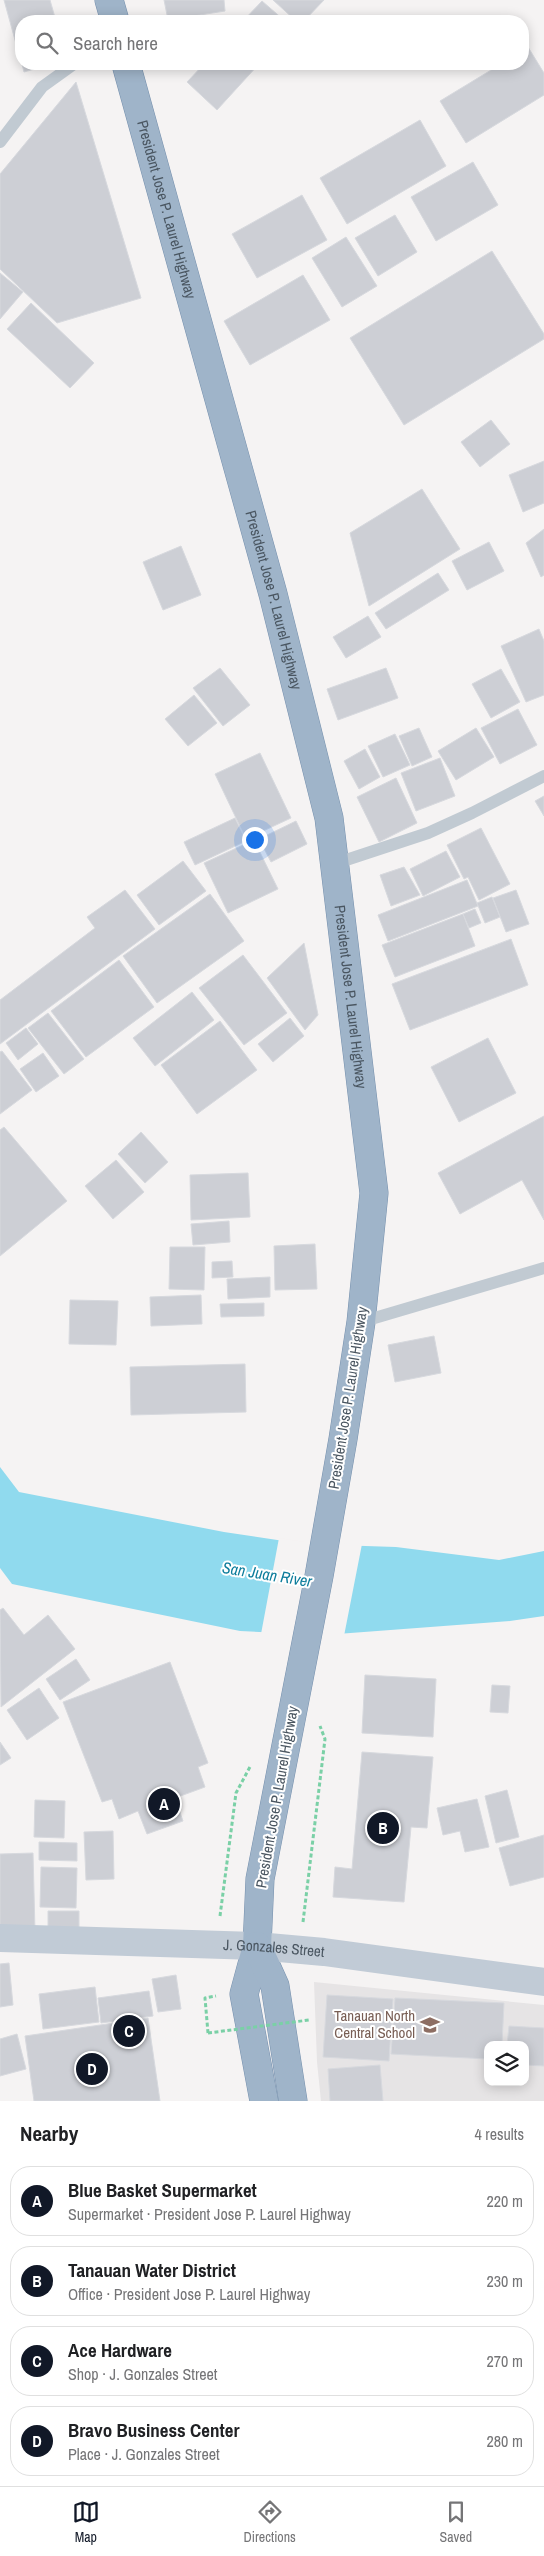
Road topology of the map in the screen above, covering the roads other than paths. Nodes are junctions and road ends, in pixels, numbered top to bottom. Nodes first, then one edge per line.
1 (109, 0) edge
2 (113, 15) edge
3 (66, 70) edge
4 (128, 70) edge
5 (0, 142) edge
6 (544, 776) edge
7 (334, 864) junction
8 (544, 1268) edge
9 (361, 1322) junction
10 (0, 1938) edge
11 (256, 1946) junction
12 (544, 1982) edge
13 (264, 2101) edge
14 (293, 2101) edge

1 - 2 highway
3 - 5 lane
4 - 7 highway, President Jose P. Laurel Highway
6 - 7 lane
7 - 9 highway, President Jose P. Laurel Highway
8 - 9 lane
9 - 11 highway, President Jose P. Laurel Highway
10 - 11 main road, J. Gonzales Street
11 - 12 main road, J. Gonzales Street
11 - 13 highway, President Jose P. Laurel Highway
11 - 14 highway, President Jose P. Laurel Highway

